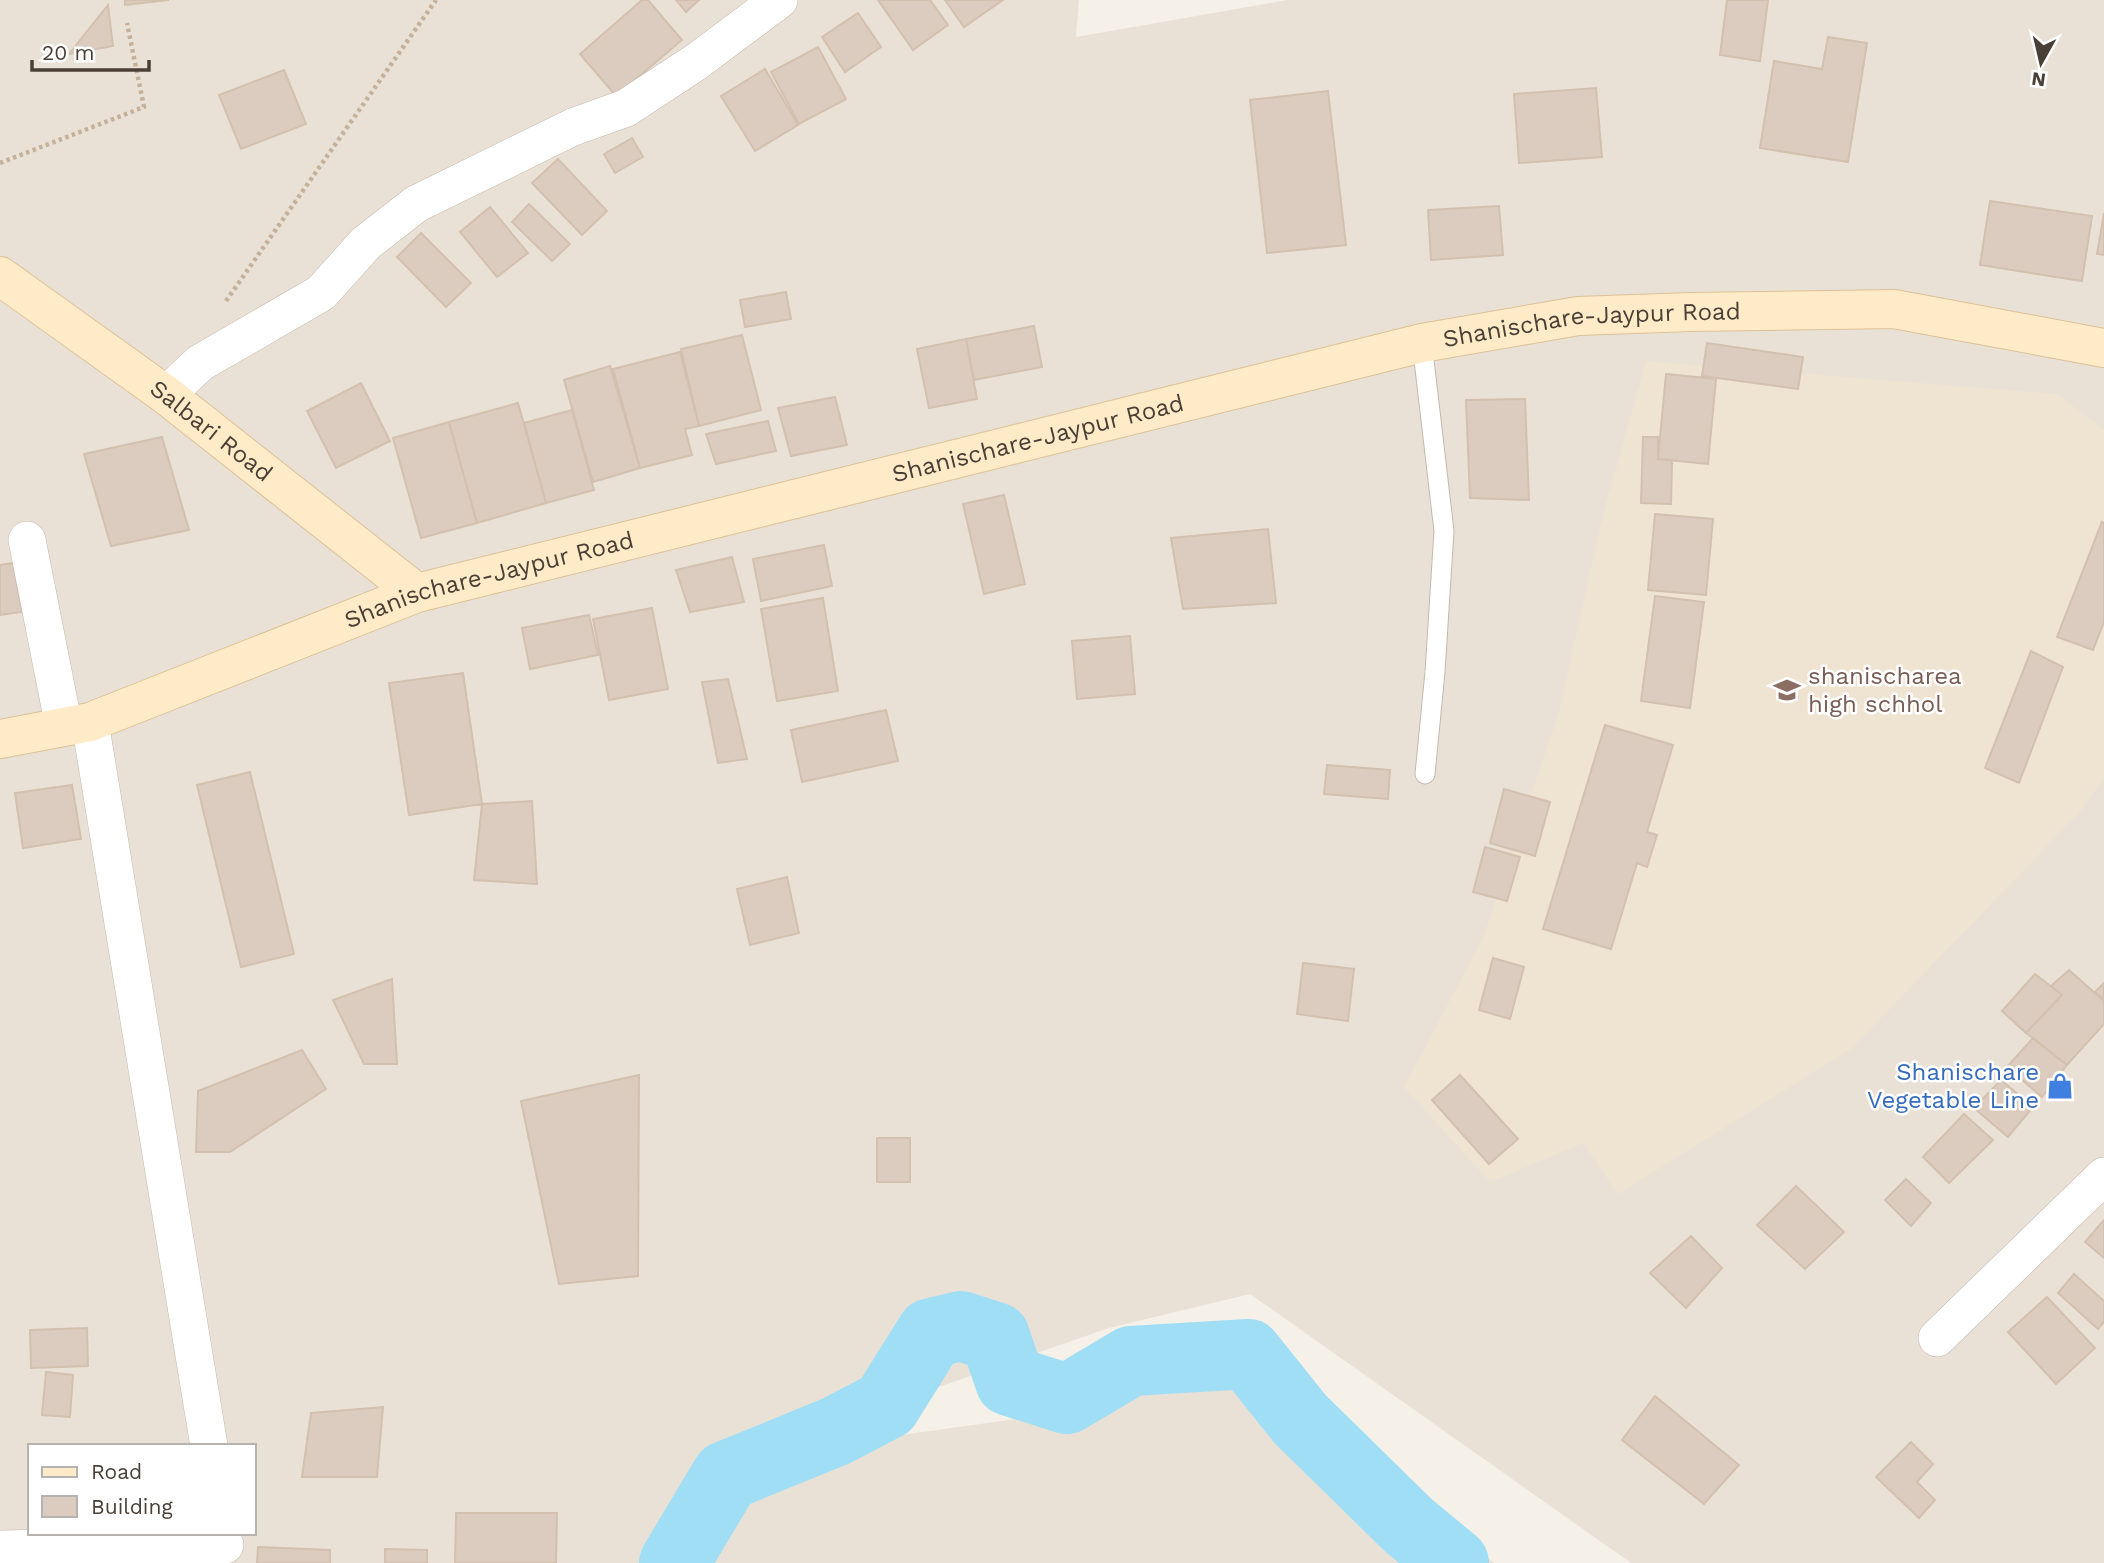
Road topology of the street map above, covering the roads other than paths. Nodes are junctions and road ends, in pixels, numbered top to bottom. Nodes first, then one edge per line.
1 (779, 0) edge
2 (0, 276) edge
3 (1422, 343) junction
4 (2104, 348) edge
5 (166, 395) junction
6 (27, 540) dead end
7 (418, 593) junction
8 (77, 724) junction
9 (0, 739) edge
10 (1425, 774) dead end
11 (2104, 1176) edge
12 (1937, 1338) dead end
13 (209, 1444) edge
14 (224, 1547) edge
15 (17, 1553) edge

1 - 5 street
2 - 5 street, Salbari Road
3 - 4 street, Shanischare-Jaypur Road
3 - 7 street, Shanischare-Jaypur Road
3 - 10 lane
5 - 7 street, Salbari Road
6 - 8 street
7 - 8 street, Shanischare-Jaypur Road
8 - 9 street, Shanischare-Jaypur Road
8 - 13 street
11 - 12 street
14 - 15 street

